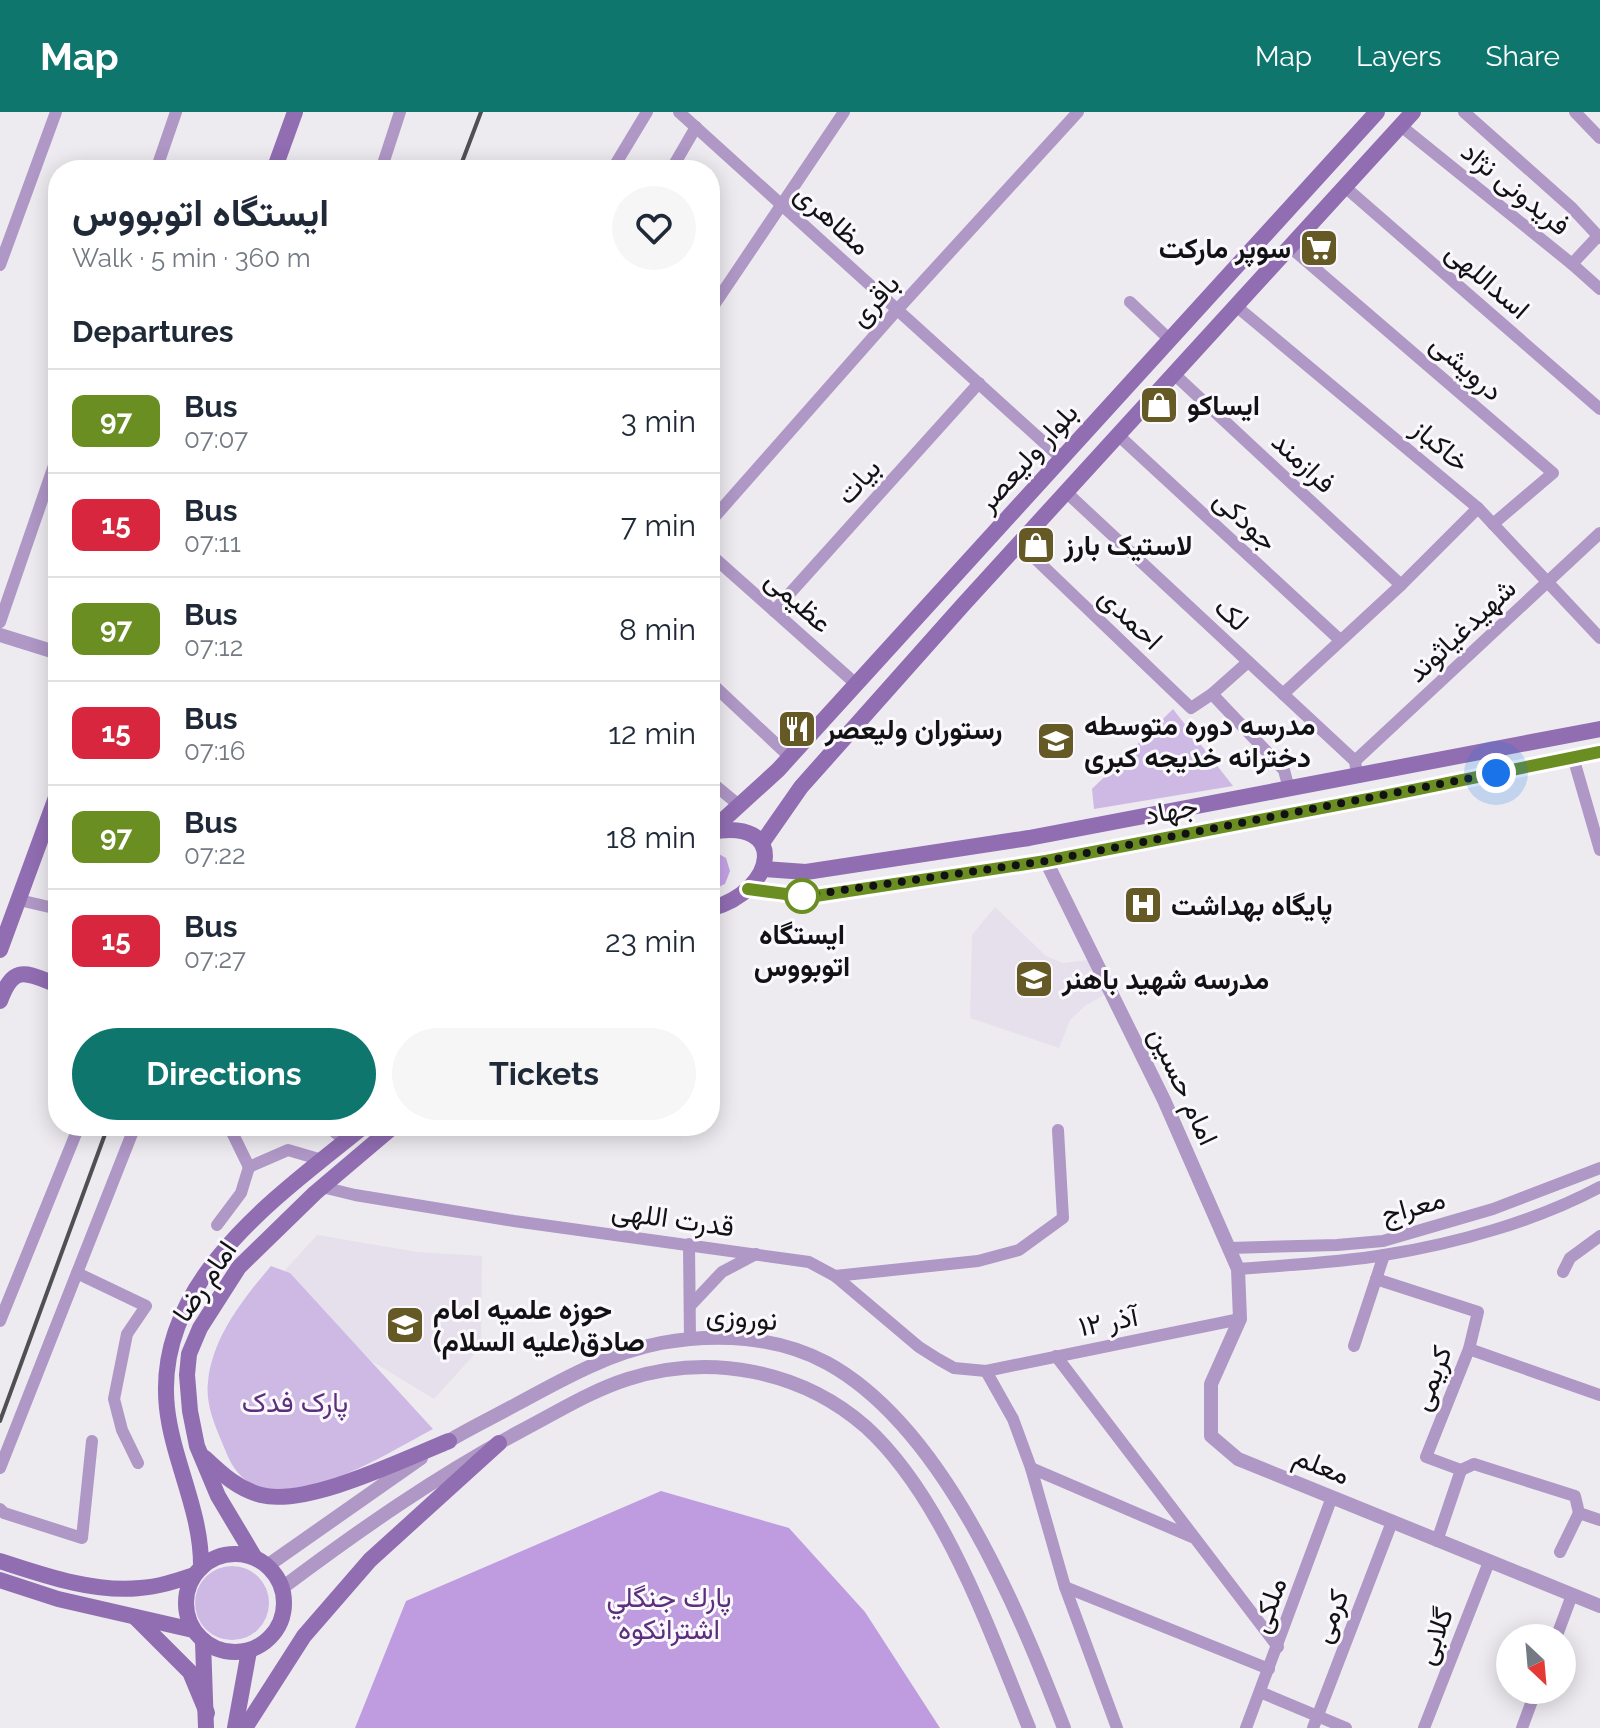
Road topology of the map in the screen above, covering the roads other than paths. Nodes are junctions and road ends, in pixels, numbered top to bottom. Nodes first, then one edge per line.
1 (56, 112) edge
2 (176, 112) edge
3 (295, 112) edge
4 (400, 112) edge
5 (647, 112) edge
6 (679, 112) edge
7 (844, 112) edge
8 (1078, 112) edge
9 (1377, 112) edge
10 (1413, 112) edge
11 (1464, 112) edge
12 (1575, 112) edge
13 (1401, 126) junction
14 (696, 127) junction
15 (1600, 138) edge
16 (159, 160) edge
17 (278, 160) edge
18 (384, 160) edge
19 (618, 160) edge
20 (677, 160) edge
21 (1345, 187) junction
22 (781, 204) junction
23 (1599, 237) edge
24 (1290, 247) junction
25 (1572, 264) junction
26 (0, 265) edge
27 (1600, 289) edge
28 (720, 296) edge
29 (1130, 302) dead end
30 (1236, 306) junction
31 (897, 310) junction
32 (1169, 339) junction
33 (1189, 357) junction
34 (1174, 374) junction
35 (979, 383) junction
36 (1600, 409) edge
37 (1118, 435) junction
38 (1061, 458) junction
39 (48, 483) edge
40 (1066, 492) junction
41 (1478, 508) junction
42 (720, 511) edge
43 (1493, 524) junction
44 (1600, 533) edge
45 (1019, 543) junction
46 (720, 563) edge
47 (1549, 581) junction
48 (1401, 585) junction
49 (774, 611) junction
50 (0, 622) edge
51 (0, 635) edge
52 (1600, 638) edge
53 (1340, 640) junction
54 (48, 650) edge
55 (1248, 662) junction
56 (856, 684) junction
57 (720, 693) edge
58 (1212, 694) junction
59 (1283, 694) junction
60 (1600, 729) edge
61 (1600, 752) edge
62 (1573, 757) junction
63 (1441, 759) junction
64 (784, 764) junction
65 (1356, 768) junction
66 (1445, 784) junction
67 (801, 787) junction
68 (720, 789) edge
69 (1289, 789) junction
70 (1213, 803) junction
71 (740, 806) junction
72 (48, 820) edge
73 (720, 823) edge
74 (1215, 828) junction
75 (720, 832) edge
76 (762, 843) junction
77 (1600, 850) edge
78 (1046, 861) junction
79 (764, 869) junction
80 (806, 872) junction
81 (748, 889) junction
82 (809, 897) junction
83 (19, 900) junction
84 (720, 906) edge
85 (48, 907) edge
86 (2, 939) edge
87 (48, 982) edge
88 (0, 1001) edge
89 (1058, 1130) dead end
90 (75, 1136) edge
91 (131, 1136) edge
92 (234, 1136) edge
93 (340, 1136) edge
94 (352, 1136) edge
95 (382, 1136) edge
96 (346, 1141) junction
97 (322, 1160) junction
98 (249, 1167) junction
99 (1600, 1168) edge
100 (322, 1187) junction
101 (1600, 1187) edge
102 (217, 1225) dead end
103 (1600, 1236) edge
104 (689, 1244) junction
105 (1229, 1248) junction
106 (756, 1254) junction
107 (1384, 1255) junction
108 (1238, 1269) junction
109 (1563, 1272) dead end
110 (77, 1273) junction
111 (835, 1276) junction
112 (1376, 1279) junction
113 (4, 1296) edge
114 (690, 1306) junction
115 (1240, 1319) junction
116 (0, 1321) edge
117 (690, 1339) junction
118 (1354, 1346) dead end
119 (1469, 1349) junction
120 (1056, 1356) junction
121 (986, 1371) junction
122 (1600, 1395) edge
123 (92, 1441) dead end
124 (449, 1441) junction
125 (499, 1443) junction
126 (200, 1454) junction
127 (138, 1463) dead end
128 (0, 1468) edge
129 (1031, 1468) junction
130 (1461, 1470) junction
131 (1332, 1497) junction
132 (0, 1509) edge
133 (1579, 1513) junction
134 (1600, 1520) edge
135 (1392, 1522) junction
136 (1195, 1539) junction
137 (1437, 1541) junction
138 (1560, 1552) dead end
139 (0, 1561) edge
140 (261, 1562) junction
141 (1489, 1562) junction
142 (197, 1572) junction
143 (0, 1580) edge
144 (1065, 1587) junction
145 (282, 1588) junction
146 (1572, 1595) junction
147 (1600, 1606) edge
148 (134, 1616) junction
149 (1561, 1624) edge
150 (198, 1636) junction
151 (1278, 1647) junction
152 (249, 1651) junction
153 (1269, 1669) junction
154 (1260, 1692) junction
155 (1531, 1704) edge
156 (207, 1720) edge
157 (1315, 1722) edge
158 (235, 1728) edge
159 (245, 1728) edge
160 (1029, 1728) edge
161 (1064, 1728) edge
162 (1117, 1728) edge
163 (1246, 1728) edge
164 (1346, 1728) edge
165 (1424, 1728) edge
166 (1522, 1728) edge

1 - 26 street
2 - 16 street
3 - 17 main road
4 - 18 street
5 - 19 street
6 - 14 street, مظاهری
7 - 22 street
8 - 31 street, باقری
9 - 32 main road, بلوار ولیعصر
10 - 13 main road, بلوار ولیعصر
11 - 23 street
12 - 15 street
13 - 21 main road, بلوار ولیعصر
13 - 25 street, فریدونی نژاد
14 - 20 street
14 - 22 street, مظاهری
21 - 24 main road, بلوار ولیعصر
21 - 36 street, اسداللهی
22 - 28 street
22 - 31 street, مظاهری
23 - 25 street
24 - 30 main road, بلوار ولیعصر
24 - 43 street, درویشی
25 - 27 street, فریدونی نژاد
29 - 32 street
30 - 33 main road, بلوار ولیعصر
30 - 41 street, خاکباز
31 - 35 street, مظاهری
31 - 42 street, باقری
32 - 33 main road
32 - 38 main road, بلوار ولیعصر
33 - 34 main road, بلوار ولیعصر
34 - 37 main road, بلوار ولیعصر
34 - 48 street, فرازمند
35 - 38 street, مظاهری
35 - 49 street, بیات
37 - 40 main road, بلوار ولیعصر
37 - 53 street, جودکی
38 - 56 main road, بلوار ولیعصر
39 - 50 street
40 - 45 main road, بلوار ولیعصر
40 - 55 street, لک
41 - 43 street, خاکباز
41 - 48 street
43 - 47 street, خاکباز
44 - 47 street, شهید‌غیاثوند
45 - 58 street, احمدی
45 - 67 main road, بلوار ولیعصر
46 - 49 street, عظیمی
47 - 52 street, خاکباز
47 - 65 street, شهید‌غیاثوند
48 - 53 street
49 - 56 street, عظیمی
51 - 54 street
53 - 59 street
55 - 58 street
55 - 59 street, لک
56 - 64 main road, بلوار ولیعصر
57 - 64 street
58 - 69 street
59 - 65 street, لک
60 - 63 main road, جهاد
61 - 62 main road, جهاد
62 - 66 main road, جهاد
62 - 77 street
63 - 65 main road, جهاد
63 - 66 main road
64 - 67 main road
64 - 71 main road, بلوار ولیعصر
65 - 69 main road, جهاد
66 - 74 main road, جهاد
67 - 76 main road, بلوار ولیعصر
68 - 71 street
69 - 70 main road, جهاد
70 - 74 main road
70 - 80 main road, جهاد
71 - 73 main road, بلوار ولیعصر
72 - 83 main road
74 - 78 main road, جهاد
75 - 76 main road
76 - 79 main road
78 - 82 main road, جهاد
78 - 105 street, امام حسین
79 - 80 main road, جهاد
79 - 81 main road
80 - 82 main road
81 - 82 main road, جهاد
81 - 84 main road
83 - 85 street
83 - 86 main road
87 - 88 main road
89 - 111 street
90 - 113 street
91 - 110 street
92 - 98 street
93 - 96 street
94 - 96 main road, امام رضا
95 - 100 main road, امام رضا
96 - 97 main road, امام رضا
97 - 98 street
97 - 142 main road, امام رضا
98 - 102 street
99 - 105 street, معراج
100 - 104 street, قدرت اللهی
100 - 126 main road, امام رضا
101 - 107 street, معراج
103 - 109 street
104 - 106 street, قدرت اللهی
104 - 114 street
105 - 108 street, معلم
106 - 111 street, قدرت اللهی
106 - 114 street
107 - 108 street, معراج
107 - 112 street
108 - 115 street, معلم
110 - 127 street
110 - 128 street
111 - 121 street, قدرت اللهی
112 - 118 street
112 - 119 street, کریمی
113 - 116 street
114 - 117 street
115 - 120 street, ۱۲ آذر
115 - 131 street, معلم
117 - 124 street, نوروزی
117 - 161 street, نوروزی
119 - 122 street
119 - 130 street, کریمی
120 - 121 street, ۱۲ آذر
120 - 136 street
121 - 129 street
123 - 132 street
124 - 126 main road
124 - 140 street, نوروزی
125 - 145 street, نوروزی
125 - 159 main road
125 - 160 street, نوروزی
126 - 140 main road, امام رضا
129 - 136 street
129 - 144 street
130 - 133 street
130 - 137 street
131 - 135 street, معلم
131 - 151 street, ملکی
133 - 134 street
133 - 138 street
135 - 137 street, معلم
135 - 157 street, کرمی
136 - 151 street
137 - 141 street, معلم
139 - 142 main road
140 - 142 main road
140 - 145 main road
141 - 146 street, معلم
141 - 165 street, گلابی
142 - 150 main road
143 - 148 main road
144 - 153 street
144 - 162 street
145 - 152 main road
146 - 147 street, معلم
146 - 149 street
148 - 150 main road
148 - 156 main road
150 - 152 main road
150 - 156 main road
151 - 153 street, ملکی
152 - 158 main road
153 - 154 street, ملکی
154 - 157 street
154 - 163 street, ملکی
155 - 166 street
157 - 164 street

